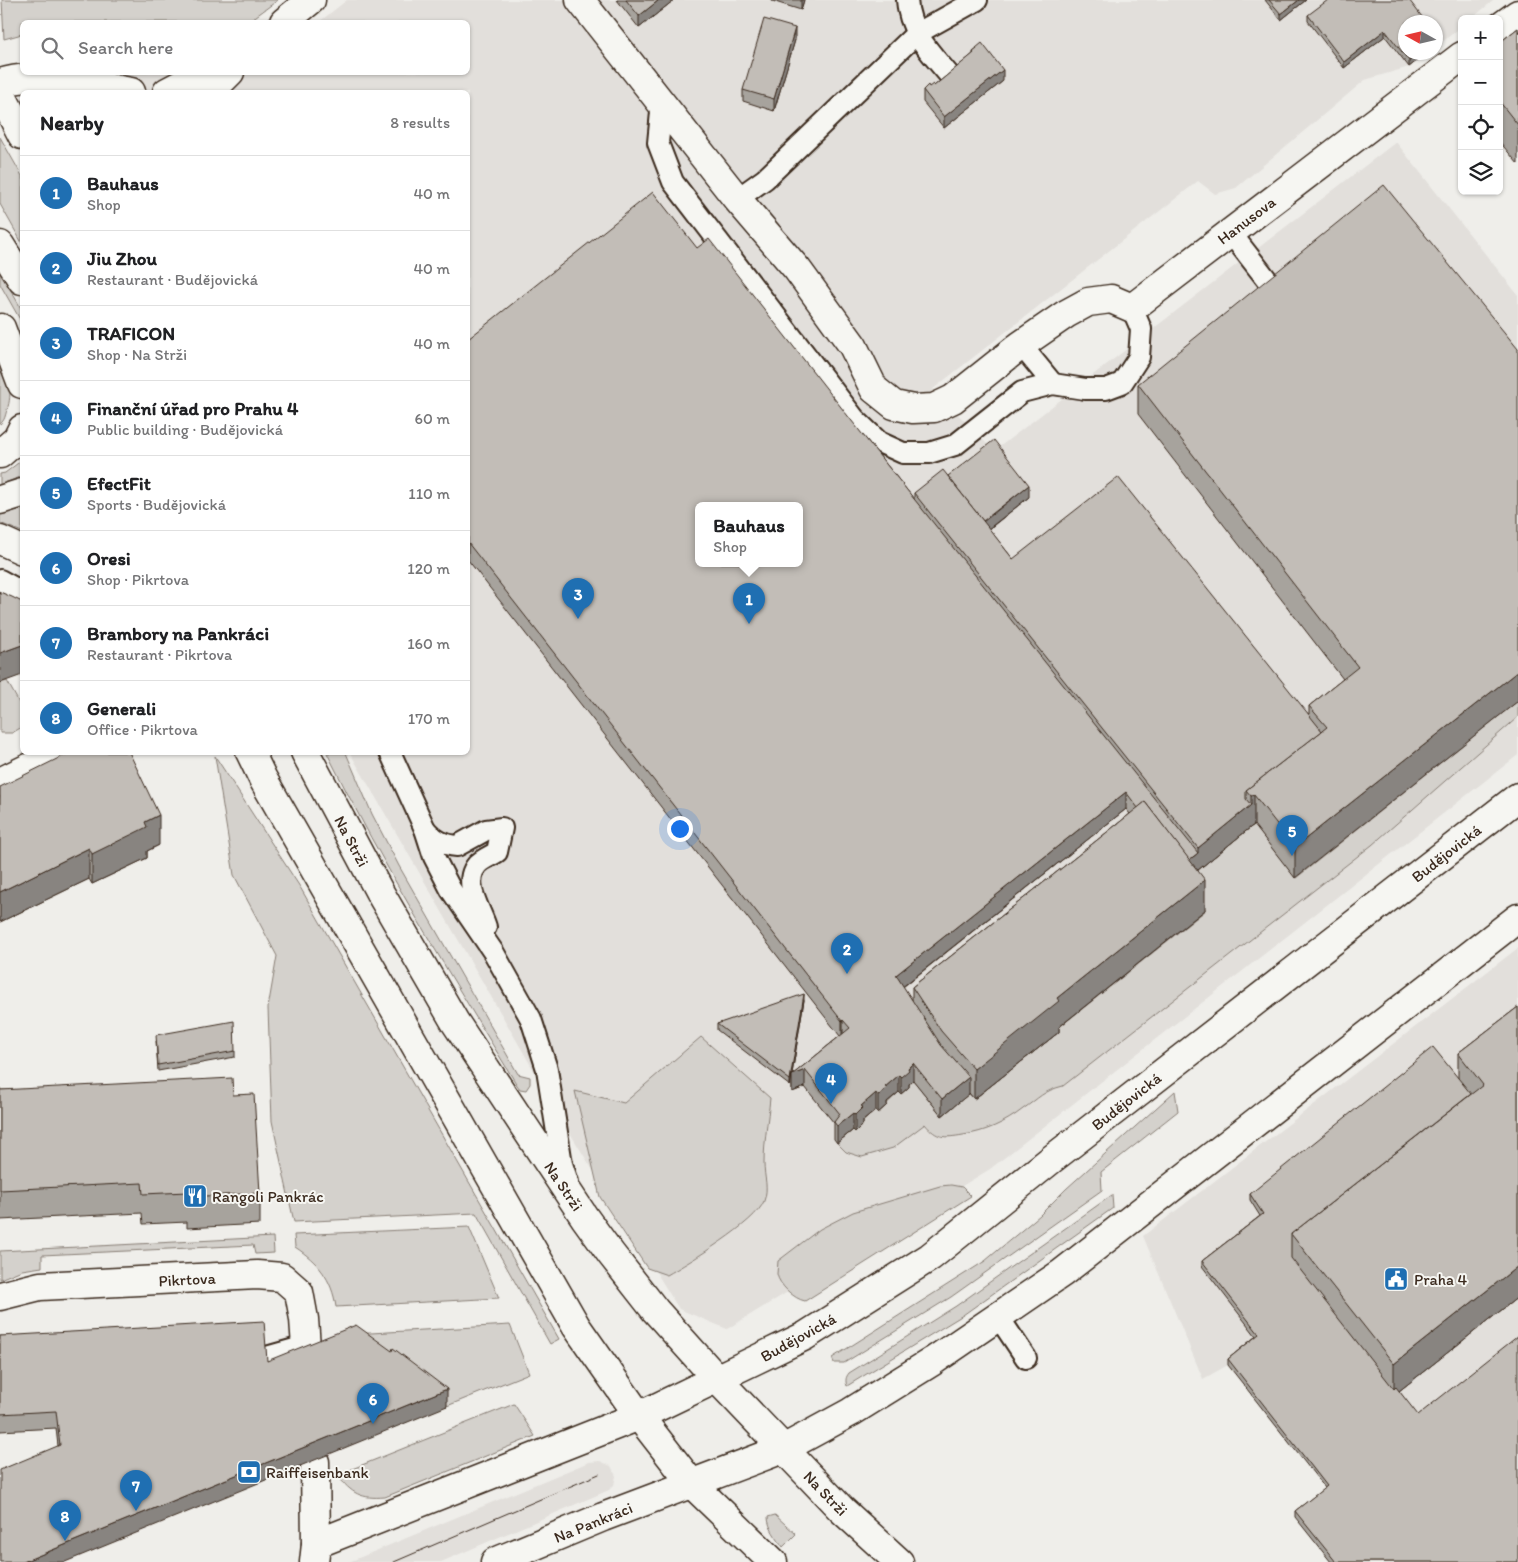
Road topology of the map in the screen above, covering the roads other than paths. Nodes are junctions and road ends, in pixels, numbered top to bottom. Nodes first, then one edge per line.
1 (311, 0) edge
2 (580, 0) edge
3 (907, 0) edge
4 (977, 0) edge
5 (1518, 14) edge
6 (286, 20) edge
7 (1503, 25) edge
8 (916, 34) junction
9 (1458, 59) edge
10 (20, 60) edge
11 (0, 65) edge
12 (84, 75) edge
13 (199, 75) edge
14 (227, 75) edge
15 (954, 81) edge
16 (69, 90) edge
17 (120, 90) edge
18 (171, 90) edge
19 (212, 90) edge
20 (2, 93) edge
21 (662, 102) junction
22 (20, 131) edge
23 (737, 199) junction
24 (1230, 232) junction
25 (3, 247) edge
26 (20, 277) edge
27 (1282, 299) edge
28 (1132, 308) junction
29 (0, 328) edge
30 (1021, 345) junction
31 (20, 354) edge
32 (20, 379) edge
33 (1052, 384) junction
34 (20, 433) edge
35 (0, 454) edge
36 (20, 494) edge
37 (0, 500) edge
38 (0, 540) edge
39 (20, 549) edge
40 (0, 580) edge
41 (20, 591) edge
42 (55, 755) edge
43 (237, 755) edge
44 (246, 755) edge
45 (251, 755) edge
46 (307, 755) edge
47 (391, 755) edge
48 (263, 779) junction
49 (0, 782) edge
50 (1518, 797) edge
51 (425, 830) junction
52 (1518, 918) edge
53 (494, 953) junction
54 (585, 1218) junction
55 (0, 1296) edge
56 (998, 1316) junction
57 (306, 1354) joint
58 (266, 1357) edge
59 (1026, 1358) dead end
60 (717, 1379) junction
61 (639, 1416) junction
62 (783, 1449) junction
63 (315, 1462) edge
64 (692, 1484) junction
65 (315, 1553) edge
66 (495, 1562) edge
67 (773, 1562) edge
68 (899, 1562) edge

1 - 6 street
2 - 21 street
3 - 8 lane
4 - 8 lane
5 - 7 street
8 - 15 lane
8 - 23 lane
9 - 24 street, Hanusova
10 - 11 street
12 - 17 street
13 - 18 street
14 - 19 street
16 - 20 street
20 - 22 street
21 - 23 street
21 - 33 lane
23 - 30 street
24 - 27 lane
24 - 28 street, Hanusova
25 - 26 street
28 - 30 street
28 - 33 lane
29 - 31 street
29 - 32 street
30 - 33 lane
34 - 35 street
36 - 37 street
38 - 39 street
40 - 41 lane
42 - 49 street
43 - 48 lane
44 - 48 street
45 - 48 street
46 - 54 street, Na Strži
47 - 51 lane
48 - 61 street
50 - 60 street, Budějovická
51 - 53 lane
51 - 53 lane
52 - 56 street
53 - 54 lane
54 - 60 street, Na Strži
55 - 57 street, Pikrtova
56 - 59 lane
56 - 62 street
57 - 58 lane
60 - 61 street, Budějovická
60 - 62 street, Na Strži
61 - 64 street
61 - 65 street, Budějovická
62 - 64 street, Na Pankráci
62 - 68 street, Na Strži
63 - 65 street
64 - 66 street, Na Pankráci
64 - 67 street

